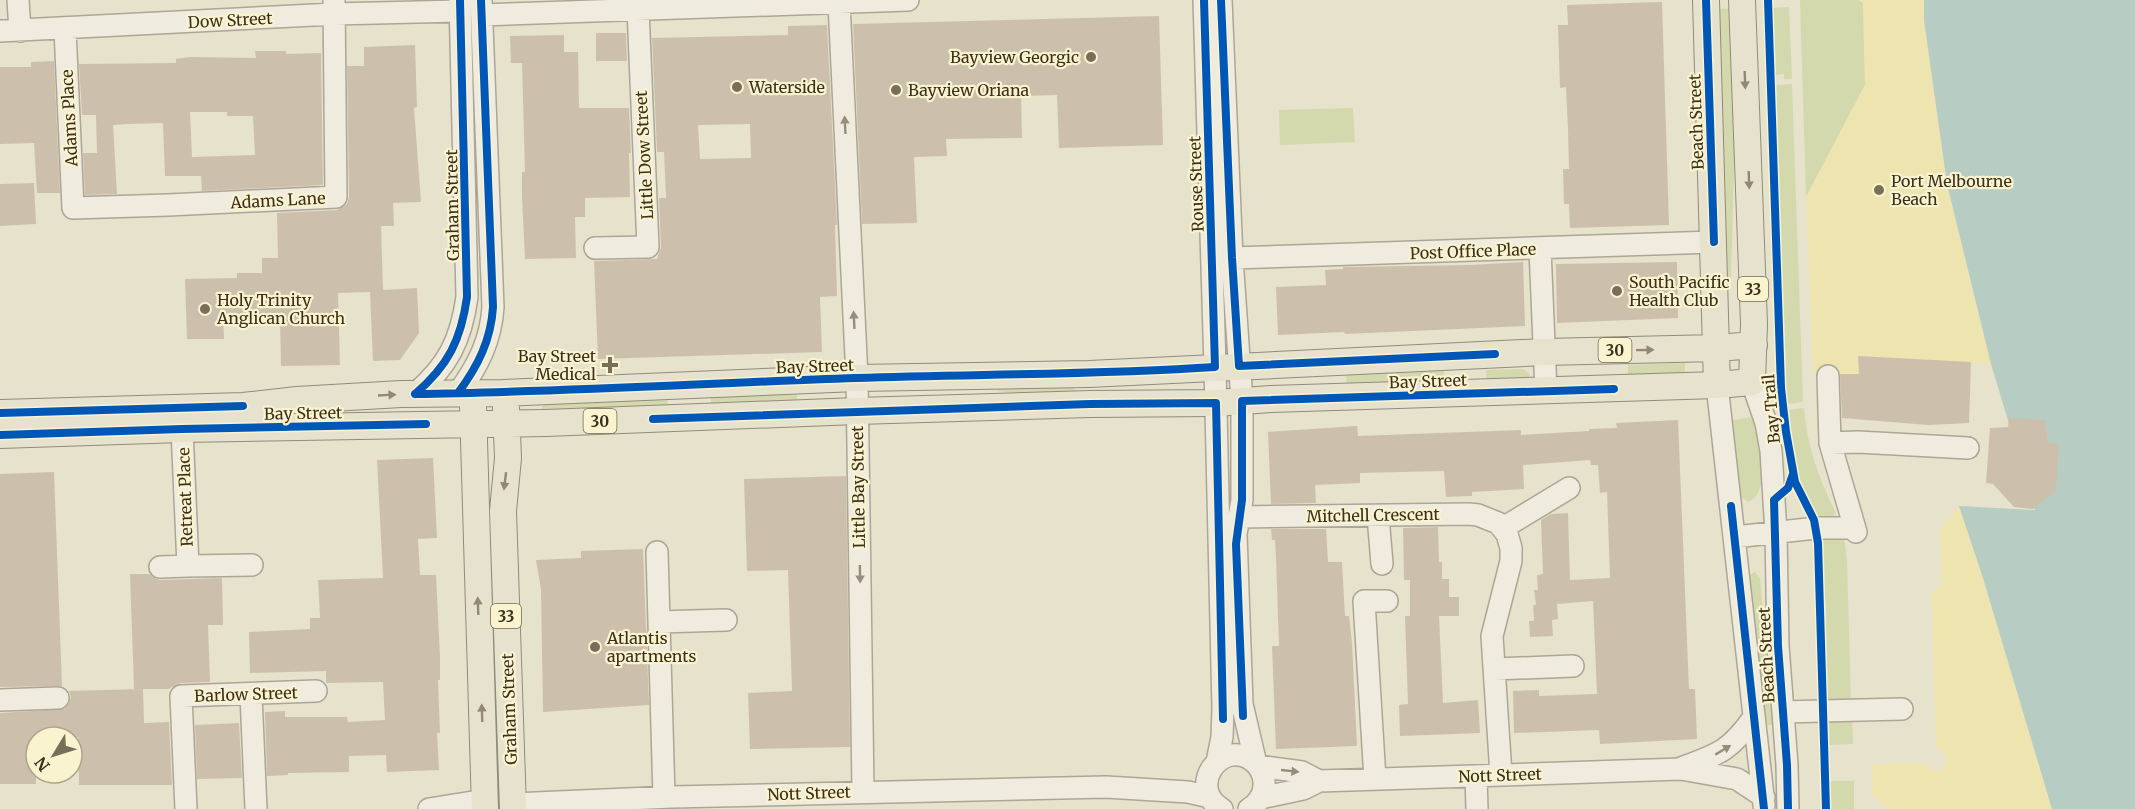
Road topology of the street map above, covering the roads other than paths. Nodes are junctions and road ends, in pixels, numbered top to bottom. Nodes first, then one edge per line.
1 (18, 0) edge
2 (908, 0) edge
3 (1204, 0) edge
4 (1221, 0) edge
5 (1706, 0) edge
6 (1742, 0) edge
7 (839, 3) junction
8 (708, 4) edge
9 (460, 5) edge
10 (334, 7) edge
11 (482, 7) edge
12 (638, 9) junction
13 (65, 29) junction
14 (10, 31) edge
15 (73, 208) joint
16 (1714, 242) junction
17 (595, 248) dead end
18 (1540, 249) junction
19 (1232, 258) junction
20 (491, 269) junction
21 (468, 286) junction
22 (1754, 345) junction
23 (1717, 348) junction
24 (1544, 352) junction
25 (1227, 366) junction
26 (1089, 374) junction
27 (1828, 376) dead end
28 (857, 378) junction
29 (1752, 382) junction
30 (1717, 385) junction
31 (1546, 391) junction
32 (466, 393) junction
33 (503, 393) junction
34 (415, 394) junction
35 (1242, 401) junction
36 (1216, 403) junction
37 (1090, 404) junction
38 (857, 411) junction
39 (0, 413) edge
40 (474, 423) junction
41 (508, 423) junction
42 (426, 424) junction
43 (182, 429) junction
44 (0, 435) edge
45 (1830, 443) junction
46 (1968, 448) dead end
47 (1569, 488) dead end
48 (1378, 516) junction
49 (1240, 517) junction
50 (1503, 528) junction
51 (1776, 533) junction
52 (1735, 537) junction
53 (657, 552) dead end
54 (1382, 564) dead end
55 (252, 565) dead end
56 (188, 566) junction
57 (160, 567) dead end
58 (1387, 601) dead end
59 (726, 620) dead end
60 (659, 622) junction
61 (1573, 666) dead end
62 (1495, 669) junction
63 (316, 691) dead end
64 (251, 695) junction
65 (58, 698) dead end
66 (0, 700) edge
67 (1902, 709) dead end
68 (1783, 712) junction
69 (1754, 717) junction
70 (1785, 742) junction
71 (1758, 744) junction
72 (1215, 764) junction
73 (1257, 765) junction
74 (1681, 769) junction
75 (1501, 775) junction
76 (1476, 776) junction
77 (1375, 779) junction
78 (1319, 781) junction
79 (1106, 787) junction
80 (863, 791) junction
81 (670, 801) edge
82 (1764, 803) edge
83 (1215, 804) edge
84 (1256, 804) edge
85 (485, 805) edge
86 (513, 806) edge
87 (186, 809) edge
88 (256, 809) edge
89 (429, 809) edge
90 (1477, 809) edge
91 (1788, 809) edge

1 - 14 street
2 - 7 street
3 - 25 street, Rouse Street
4 - 19 street, Rouse Street
5 - 16 main road, Beach Street / 33
6 -> 22 main road, Beach Street / 33
7 - 8 street
28 -> 7 street, Little Bay Street
8 - 12 street
9 - 10 street, Dow Street
9 - 21 street, Graham Street
10 - 13 street, Dow Street
10 - 15 street, Adams Lane
11 - 12 street
11 - 20 street
12 - 17 street, Little Dow Street
13 - 14 street, Dow Street
13 - 15 street, Adams Place
16 - 18 street, Post Office Place
16 - 23 main road, Beach Street / 33
18 - 19 street, Post Office Place
18 - 24 street
19 - 25 street, Rouse Street
20 - 21 street, Graham Street
20 - 32 street
21 - 34 street, Graham Street
22 - 23 main road, Bay Street / 30
22 - 29 main road, Beach Street / 33
24 -> 23 main road, Bay Street / 30
23 - 30 main road, Beach Street / 33
24 - 25 main road, Bay Street / 30
24 - 31 street
25 - 26 main road, Bay Street / 30
25 - 35 street, Rouse Street
25 - 36 street, Rouse Street
26 - 28 main road, Bay Street / 30
26 - 37 main road
27 - 45 street
28 - 33 main road, Bay Street / 30
28 - 38 street, Little Bay Street
29 - 30 main road, Bay Street / 30
29 - 51 street, Beach Street
30 - 31 main road, Bay Street / 30
30 - 52 street, Beach Street
31 - 35 main road, Bay Street / 30
32 - 33 main road, Bay Street / 30
32 - 34 main road, Bay Street / 30
32 - 40 main road, Graham Street / 33
32 - 42 main road
33 - 41 main road, Graham Street
39 -> 34 main road, Bay Street / 30
35 - 36 main road, Bay Street / 30
35 - 49 street, Rouse Street
36 - 37 main road, Bay Street / 30
36 - 72 street, Rouse Street
37 - 38 main road, Bay Street / 30
38 - 41 main road, Bay Street / 30
38 -> 80 street, Little Bay Street
40 - 41 main road, Bay Street / 30
40 - 42 main road, Bay Street / 30
85 -> 40 main road, Graham Street / 33
41 -> 86 main road, Graham Street / 33
42 - 43 main road, Bay Street / 30
43 - 44 main road, Bay Street / 30
43 - 56 street, Retreat Place
45 - 46 street
45 - 51 street
47 - 50 street
48 - 49 street, Mitchell Crescent
48 - 50 street, Mitchell Crescent
48 - 54 street
49 - 73 street, Rouse Street
50 - 62 street
51 - 52 street
51 - 68 street, Beach Street
52 - 69 street, Beach Street
53 - 60 street
55 - 56 street, Retreat Place
56 - 57 street, Retreat Place
58 - 77 street
59 - 60 street
60 - 81 street
61 - 62 street
62 - 75 street
63 - 64 street, Barlow Street
64 - 87 street, Barlow Street
64 - 88 street
65 - 66 street
67 - 68 street
68 - 70 street, Beach Street
69 - 71 street, Beach Street
74 -> 69 street, Nott Street
70 - 71 street
70 - 91 street, Beach Street
71 - 82 street, Beach Street
72 - 73 street, Nott Street
72 - 79 street, Nott Street
72 - 83 street, Rouse Street
73 -> 78 street, Nott Street
73 - 84 street, Rouse Street
74 - 75 street, Nott Street
74 - 82 street, Nott Street
75 - 76 street, Nott Street
76 - 77 street, Nott Street
76 - 90 street
77 - 78 street, Nott Street
78 - 84 street, Nott Street
79 - 80 street, Nott Street
79 - 83 street, Nott Street
80 - 81 street, Nott Street
81 - 86 street, Nott Street
85 - 89 street

